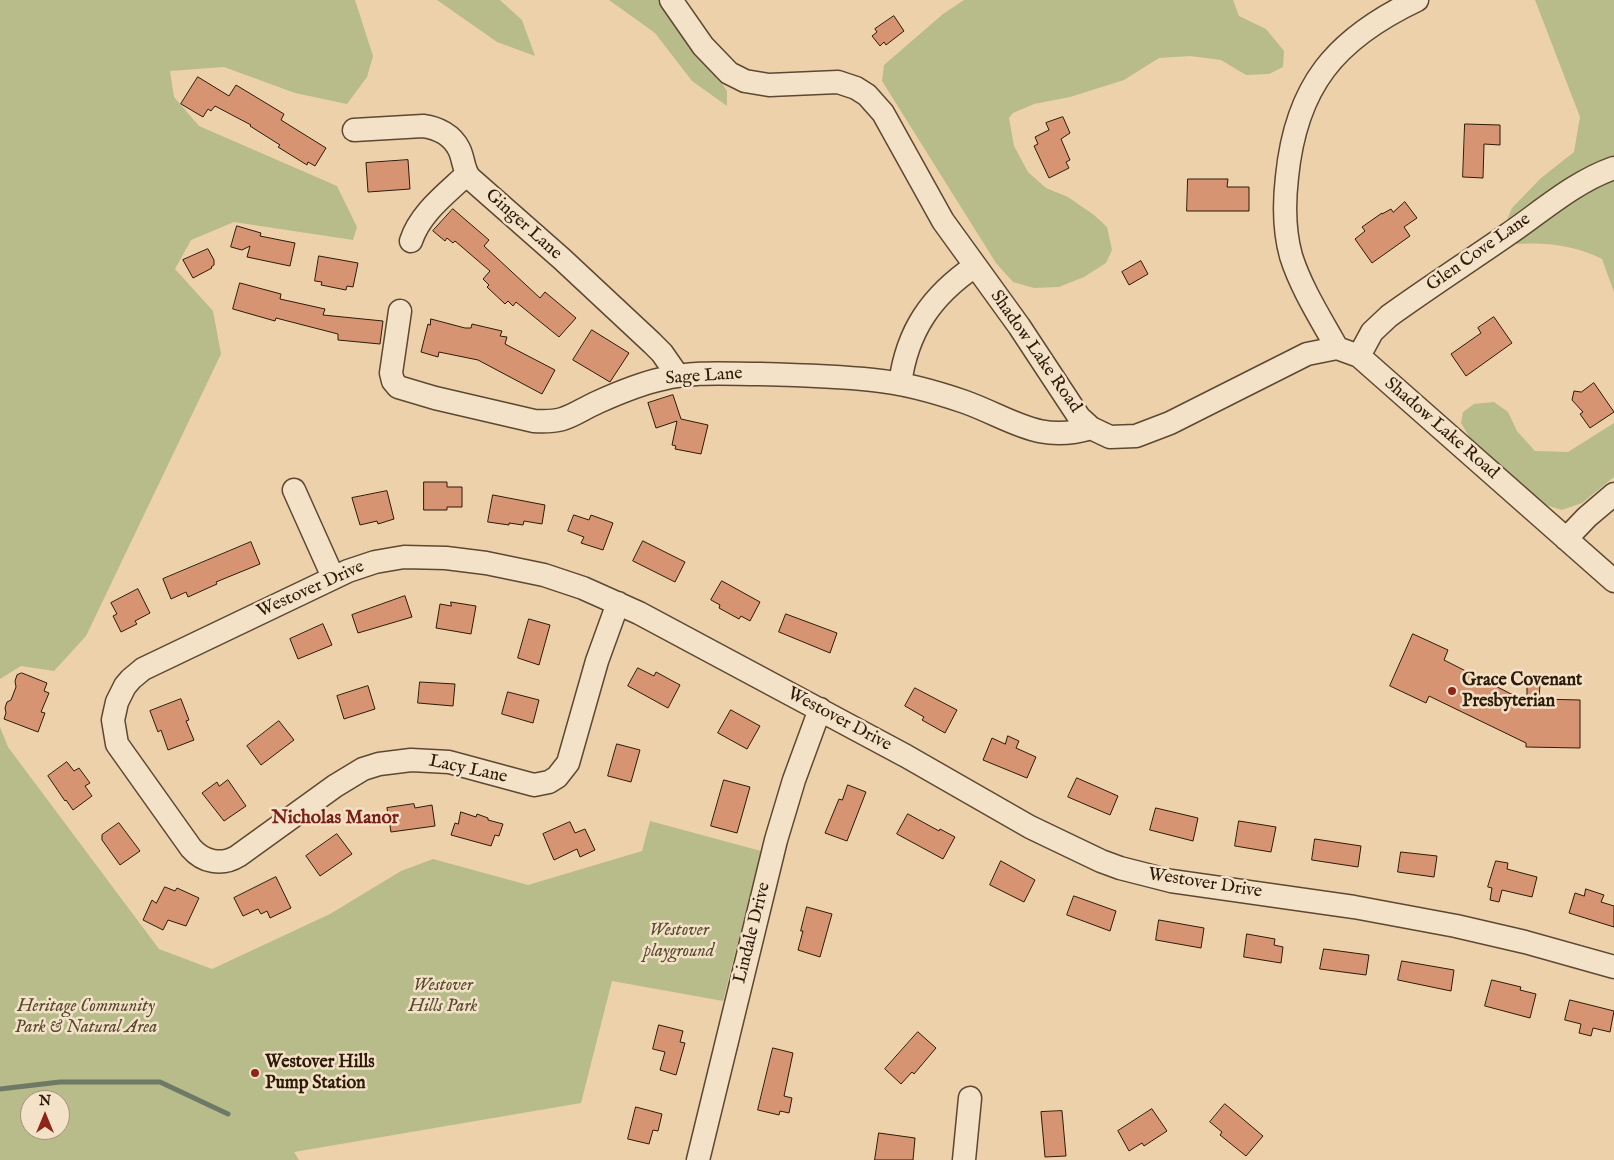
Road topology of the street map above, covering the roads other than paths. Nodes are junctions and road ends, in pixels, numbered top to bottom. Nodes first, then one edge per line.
1 (671, 0) edge
2 (1417, 0) edge
3 (354, 130) dead end
4 (1614, 168) edge
5 (467, 174) junction
6 (411, 241) dead end
7 (975, 266) junction
8 (400, 311) dead end
9 (1337, 348) junction
10 (1359, 356) junction
11 (678, 376) junction
12 (900, 384) junction
13 (1091, 428) junction
14 (294, 490) dead end
15 (1614, 494) edge
16 (1566, 539) junction
17 (333, 577) junction
18 (1614, 581) edge
19 (618, 603) junction
20 (820, 710) junction
21 (114, 726) joint
22 (1614, 967) edge
23 (970, 1098) dead end
24 (698, 1160) edge
25 (964, 1160) edge

1 - 7 street, Shadow Lake Road
2 - 9 street
3 - 5 street, Ginger Lane
4 - 10 street, Glen Cove Lane
5 - 6 street
5 - 11 street, Ginger Lane
7 - 12 street
7 - 13 street, Shadow Lake Road
8 - 11 street, Sage Lane
9 - 10 street, Shadow Lake Road
9 - 13 street, Shadow Lake Road
10 - 16 street, Shadow Lake Road
11 - 12 street, Sage Lane
12 - 13 street, Sage Lane
14 - 17 street
15 - 16 street
16 - 18 street, Shadow Lake Road
17 - 19 street, Westover Drive
17 - 21 street, Westover Drive
19 - 20 street, Westover Drive
19 - 21 street, Lacy Lane
20 - 22 street, Westover Drive
20 - 24 street, Lindale Drive
23 - 25 street

